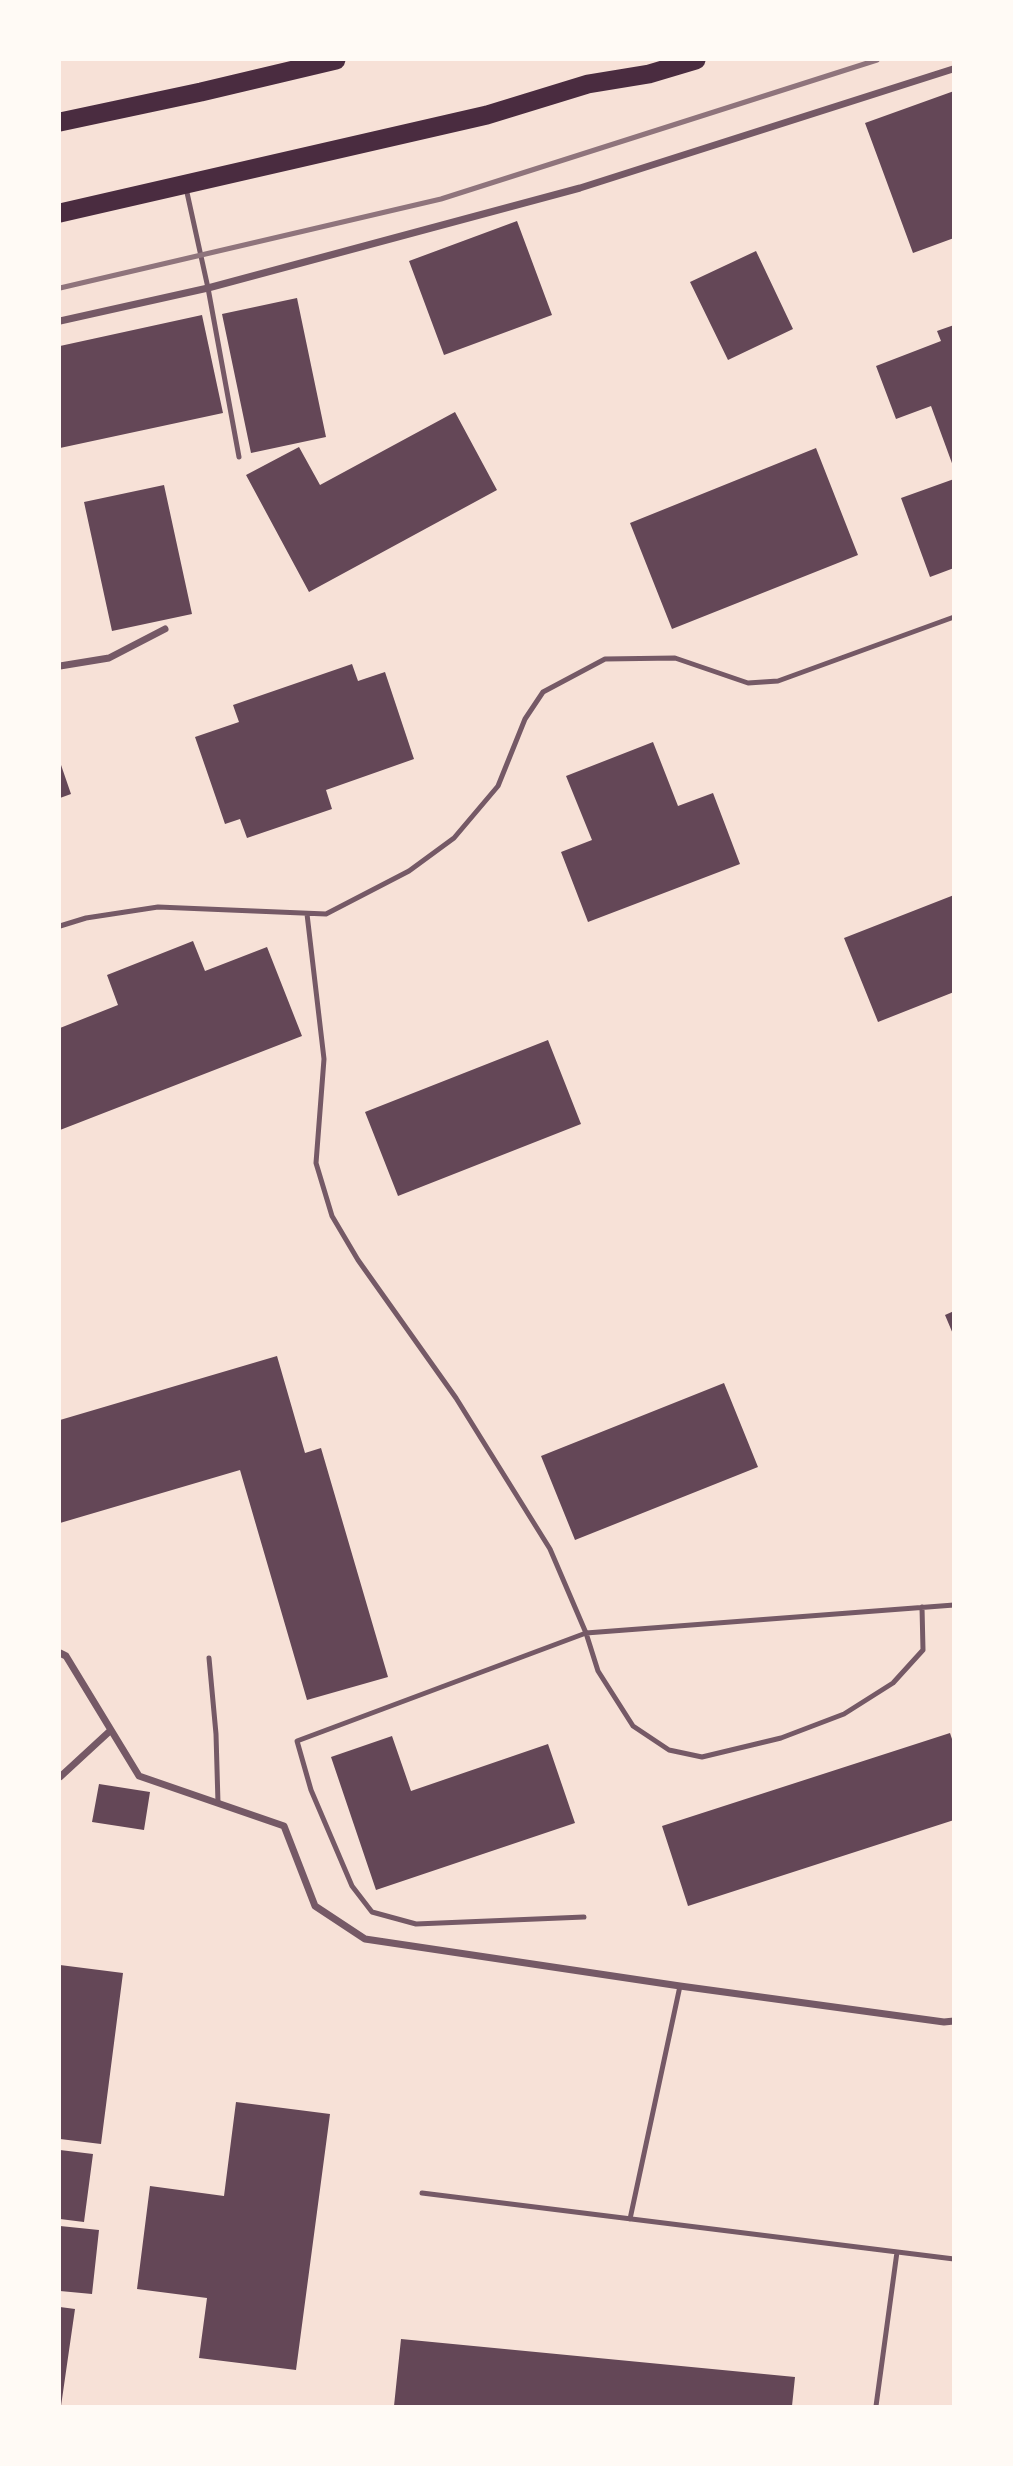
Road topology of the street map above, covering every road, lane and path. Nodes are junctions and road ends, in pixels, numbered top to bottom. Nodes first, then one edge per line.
1 (336, 60) edge
2 (696, 60) edge
3 (953, 69) edge
4 (60, 122) edge
5 (185, 184) junction
6 (60, 213) edge
7 (208, 288) junction
8 (60, 321) edge
9 (239, 457) dead end
10 (954, 617) edge
11 (165, 629) dead end
12 (60, 666) edge
13 (307, 914) junction
14 (60, 926) edge
15 (954, 1605) edge
16 (922, 1607) junction
17 (586, 1633) junction
18 (60, 1653) edge
19 (209, 1658) dead end
20 (111, 1730) junction
21 (60, 1777) edge
22 (218, 1803) junction
23 (584, 1917) dead end
24 (680, 1986) junction
25 (954, 2021) edge
26 (422, 2193) dead end
27 (630, 2219) junction
28 (897, 2252) junction
29 (954, 2259) edge
30 (876, 2406) edge

1 - 4 highway
2 - 5 highway
3 - 7 street
5 - 6 highway
5 - 7 lane
7 - 8 street
7 - 9 lane
10 - 13 lane
11 - 12 street
13 - 14 lane
13 - 17 lane
15 - 16 lane
16 - 17 lane
16 - 17 lane
17 - 23 lane
18 - 20 street
19 - 22 lane
20 - 21 street
20 - 22 street
22 - 24 street
24 - 25 street
24 - 27 lane
26 - 27 lane
27 - 28 lane
28 - 29 lane
28 - 30 lane

